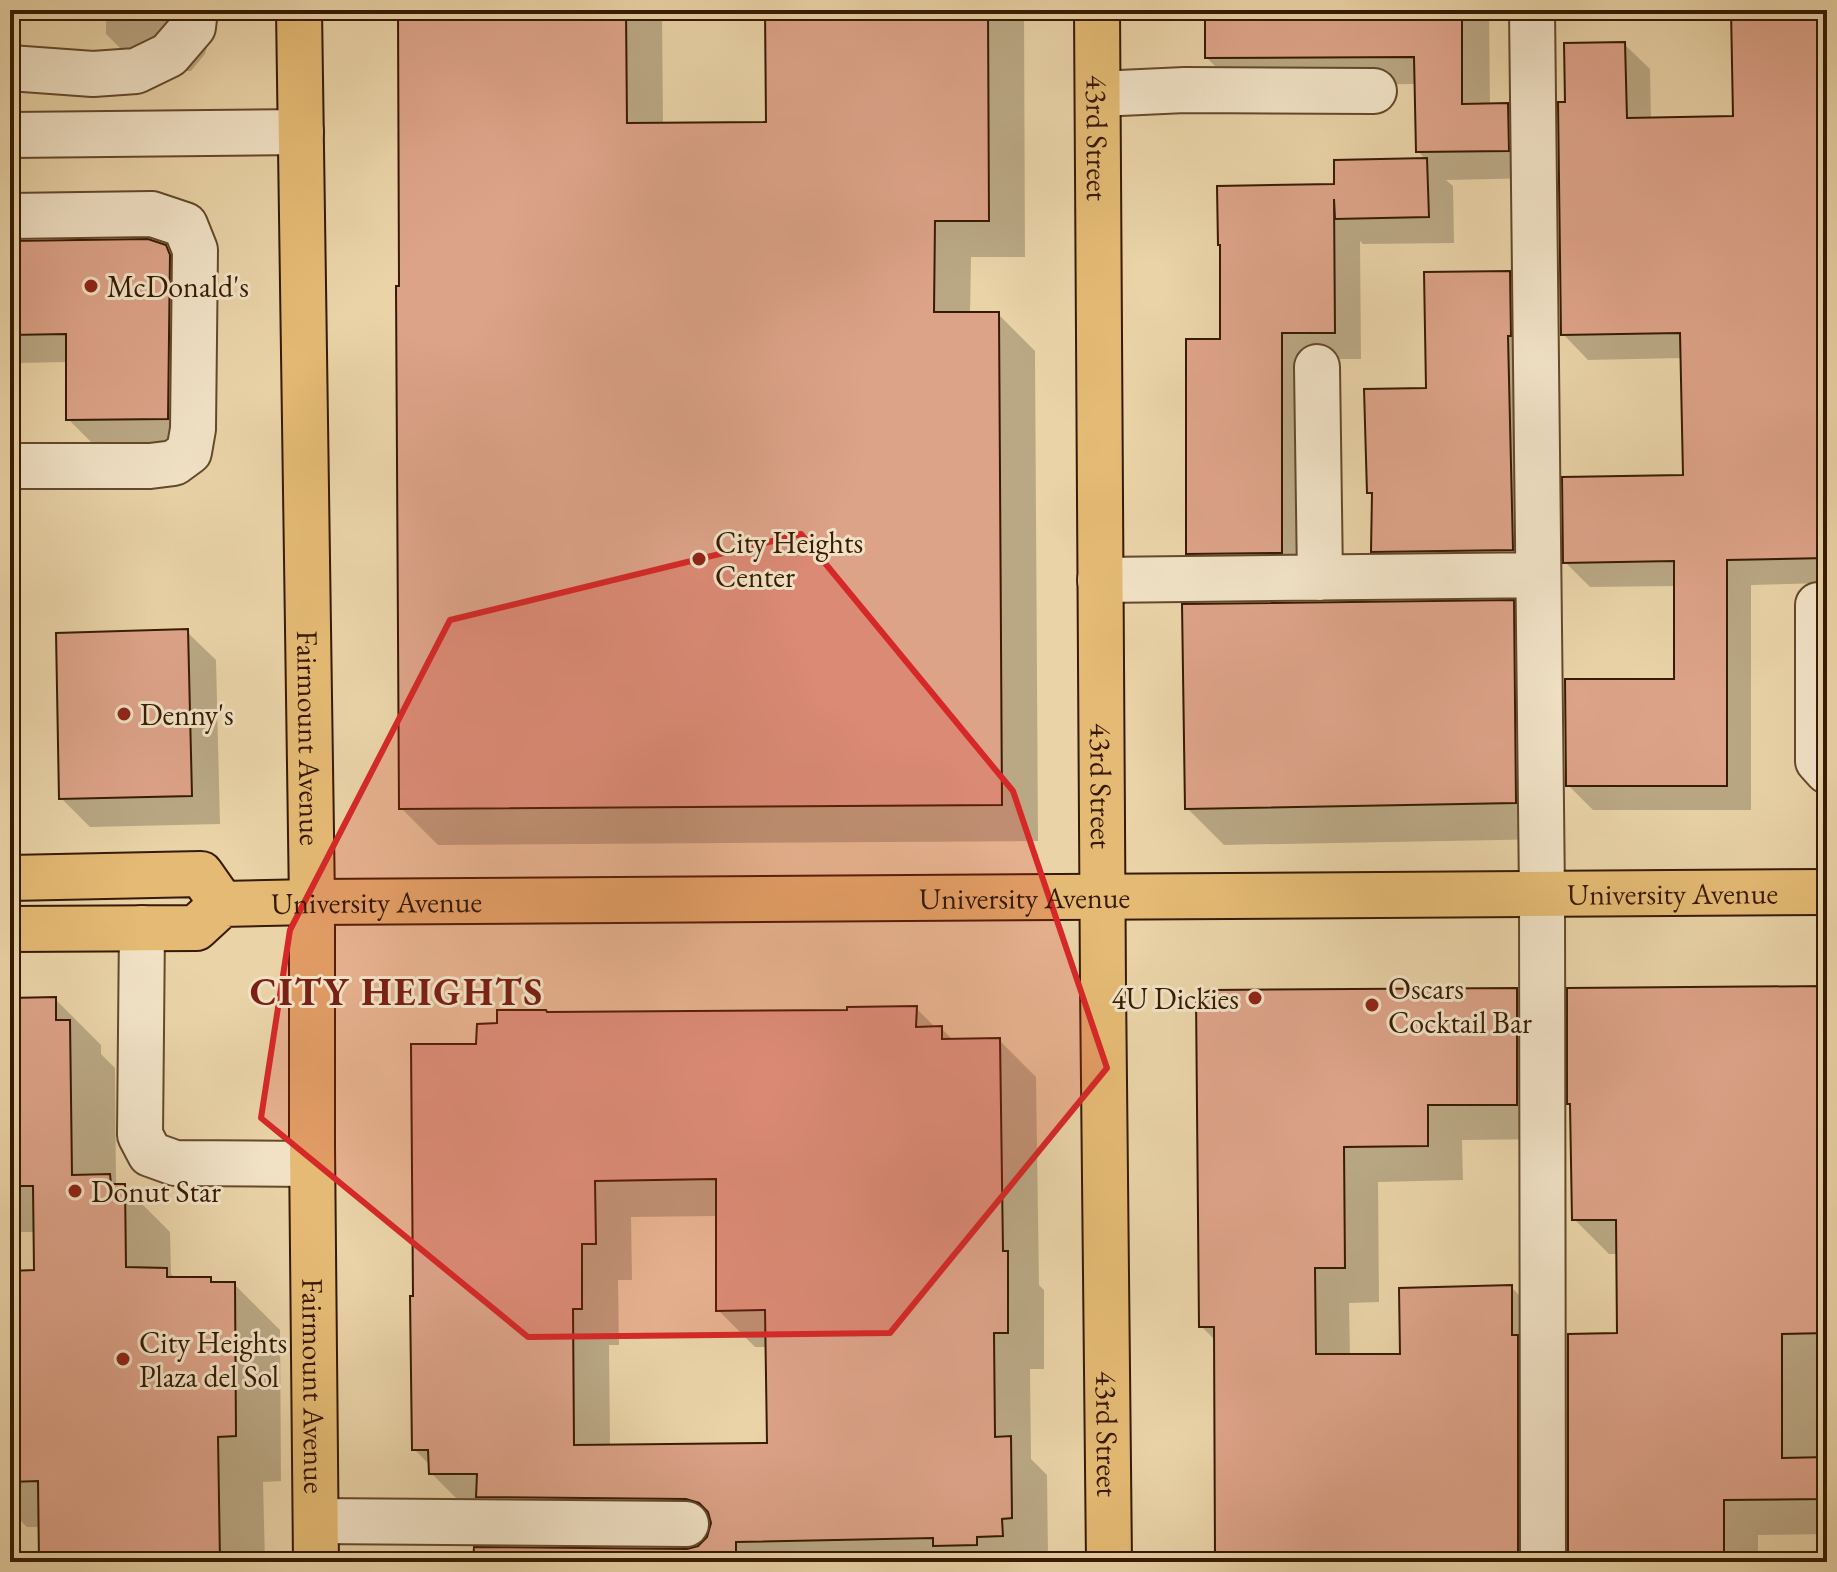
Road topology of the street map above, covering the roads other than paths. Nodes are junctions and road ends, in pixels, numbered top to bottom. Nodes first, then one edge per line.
1 (195, 10) edge
2 (299, 10) edge
3 (1097, 10) edge
4 (1532, 10) edge
5 (10, 68) edge
6 (1374, 91) dead end
7 (1098, 94) junction
8 (301, 132) junction
9 (10, 135) edge
10 (10, 216) edge
11 (1317, 367) dead end
12 (10, 466) edge
13 (1538, 575) junction
14 (1320, 578) junction
15 (1100, 580) junction
16 (1827, 605) edge
17 (1827, 771) edge
18 (10, 878) edge
19 (1827, 892) edge
20 (1542, 893) junction
21 (1103, 896) junction
22 (312, 902) junction
23 (222, 904) junction
24 (142, 928) junction
25 (10, 929) edge
26 (312, 1164) junction
27 (686, 1524) dead end
28 (316, 1542) edge
29 (1109, 1562) edge
30 (1543, 1562) edge

1 - 5 lane
2 - 8 main road, Fairmount Avenue
3 - 7 main road, 43rd Street
4 - 13 lane
6 - 7 lane
7 - 15 main road, 43rd Street
8 - 9 lane
8 - 22 main road, Fairmount Avenue
10 - 12 lane
11 - 14 lane
13 - 14 lane
13 - 20 lane
14 - 15 lane
15 - 21 main road, 43rd Street
16 - 17 lane
18 - 23 main road
19 - 20 main road, University Avenue
20 - 21 main road, University Avenue
20 - 30 lane
21 - 22 main road, University Avenue
21 - 29 main road, 43rd Street
22 - 23 main road, University Avenue
22 - 26 main road, Fairmount Avenue
23 - 24 main road
24 - 25 main road
24 - 26 lane
26 - 28 main road, Fairmount Avenue
27 - 28 lane

